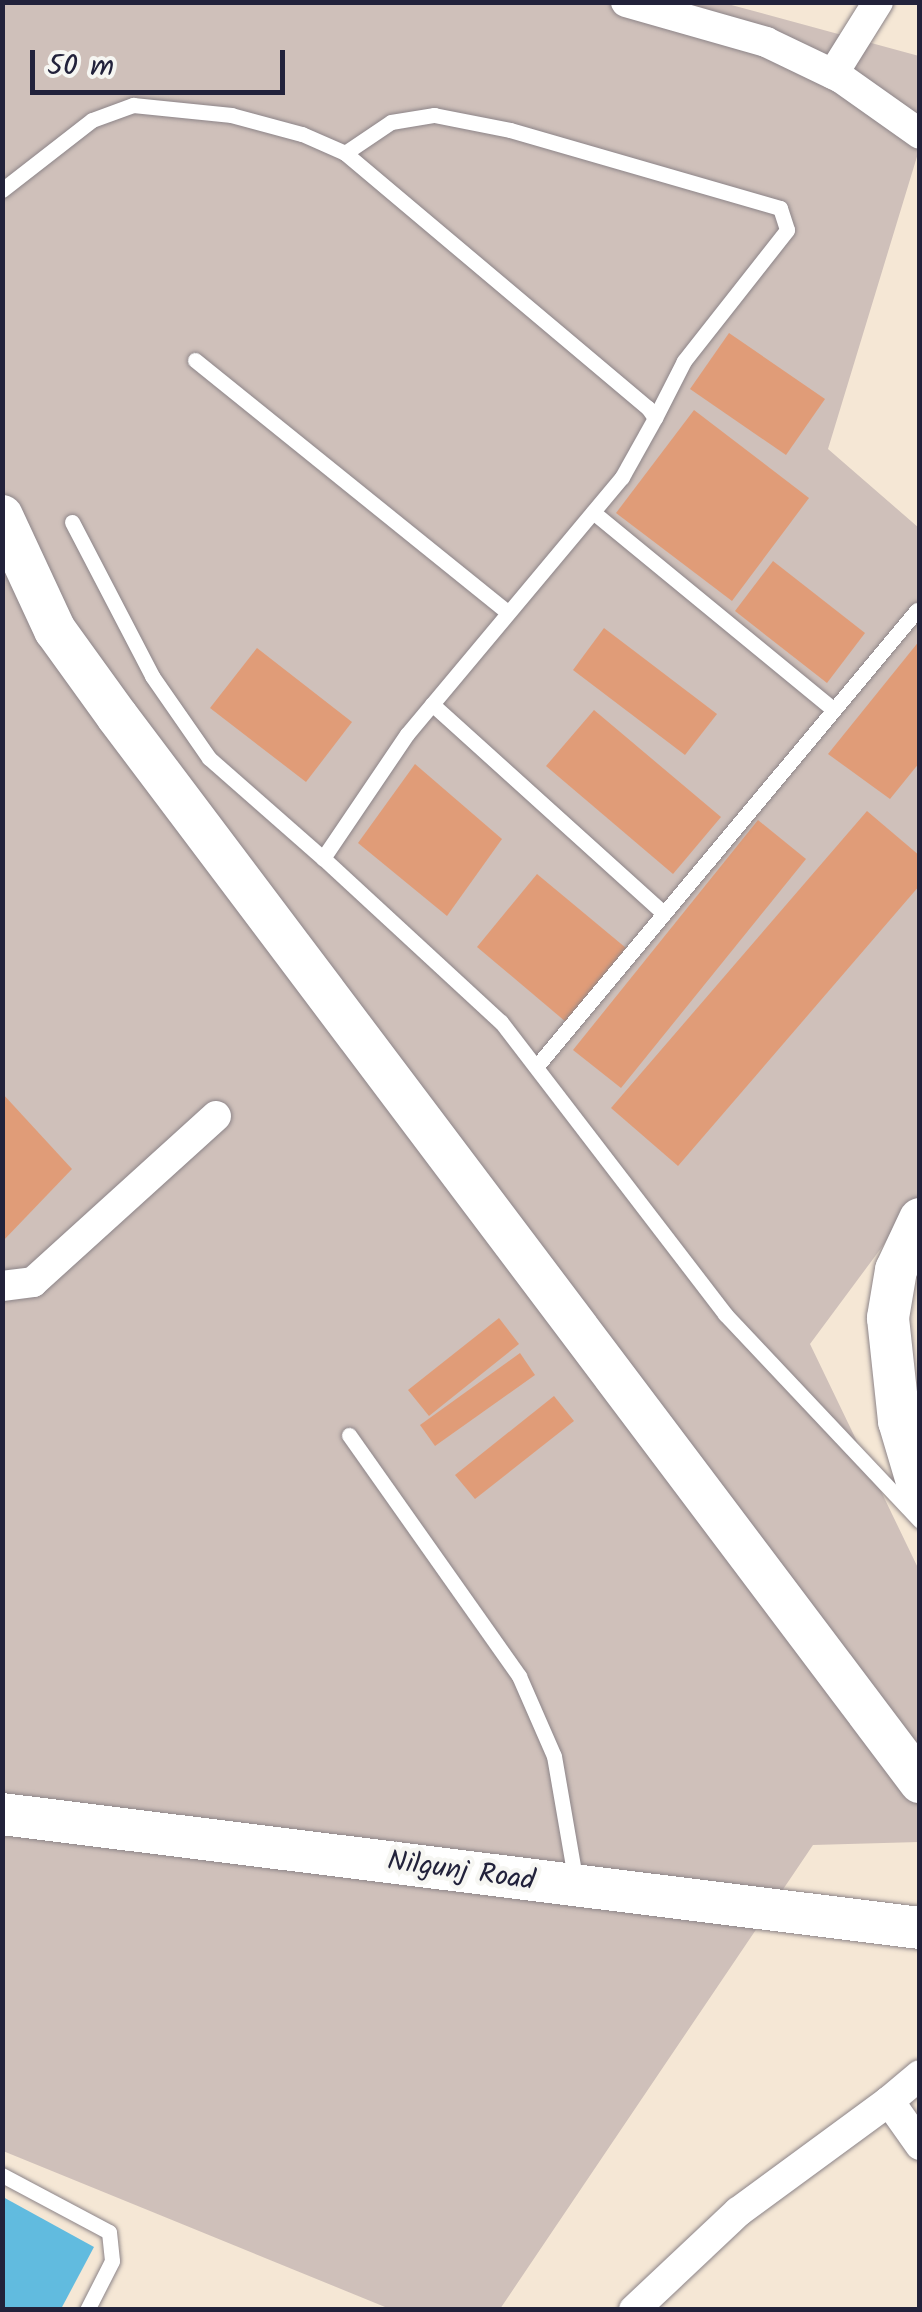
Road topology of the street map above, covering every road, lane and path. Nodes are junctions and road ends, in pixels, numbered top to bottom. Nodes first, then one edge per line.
1 (626, 2) edge
2 (878, 2) edge
3 (701, 11) edge
4 (833, 74) junction
5 (920, 134) edge
6 (345, 153) junction
7 (2, 190) edge
8 (195, 360) dead end
9 (654, 418) junction
10 (593, 512) junction
11 (2, 516) edge
12 (72, 522) dead end
13 (917, 610) edge
14 (508, 613) junction
15 (432, 704) junction
16 (832, 708) junction
17 (323, 858) junction
18 (664, 912) junction
19 (536, 1067) junction
20 (216, 1116) dead end
21 (920, 1219) edge
22 (2, 1286) edge
23 (349, 1435) dead end
24 (920, 1492) edge
25 (920, 1521) edge
26 (920, 1782) edge
27 (2, 1814) edge
28 (577, 1888) junction
29 (920, 1928) edge
30 (920, 2074) edge
31 (889, 2101) junction
32 (920, 2145) edge
33 (2, 2175) edge
34 (87, 2310) edge
35 (634, 2310) edge

1 - 3 street
2 - 4 street
3 - 4 street
4 - 5 street
6 - 7 lane
6 - 9 lane
6 - 9 lane
8 - 14 lane
9 - 10 lane
10 - 14 lane
10 - 16 lane
11 - 26 street
12 - 17 lane
13 - 16 lane
14 - 15 lane
15 - 17 lane
15 - 18 lane
16 - 18 lane
17 - 19 lane
18 - 19 lane
19 - 25 lane
20 - 22 street
21 - 24 street
23 - 28 lane
27 - 28 street, Nilgunj Road
28 - 29 street, Nilgunj Road
30 - 31 street
31 - 32 street
31 - 35 street
33 - 34 lane

